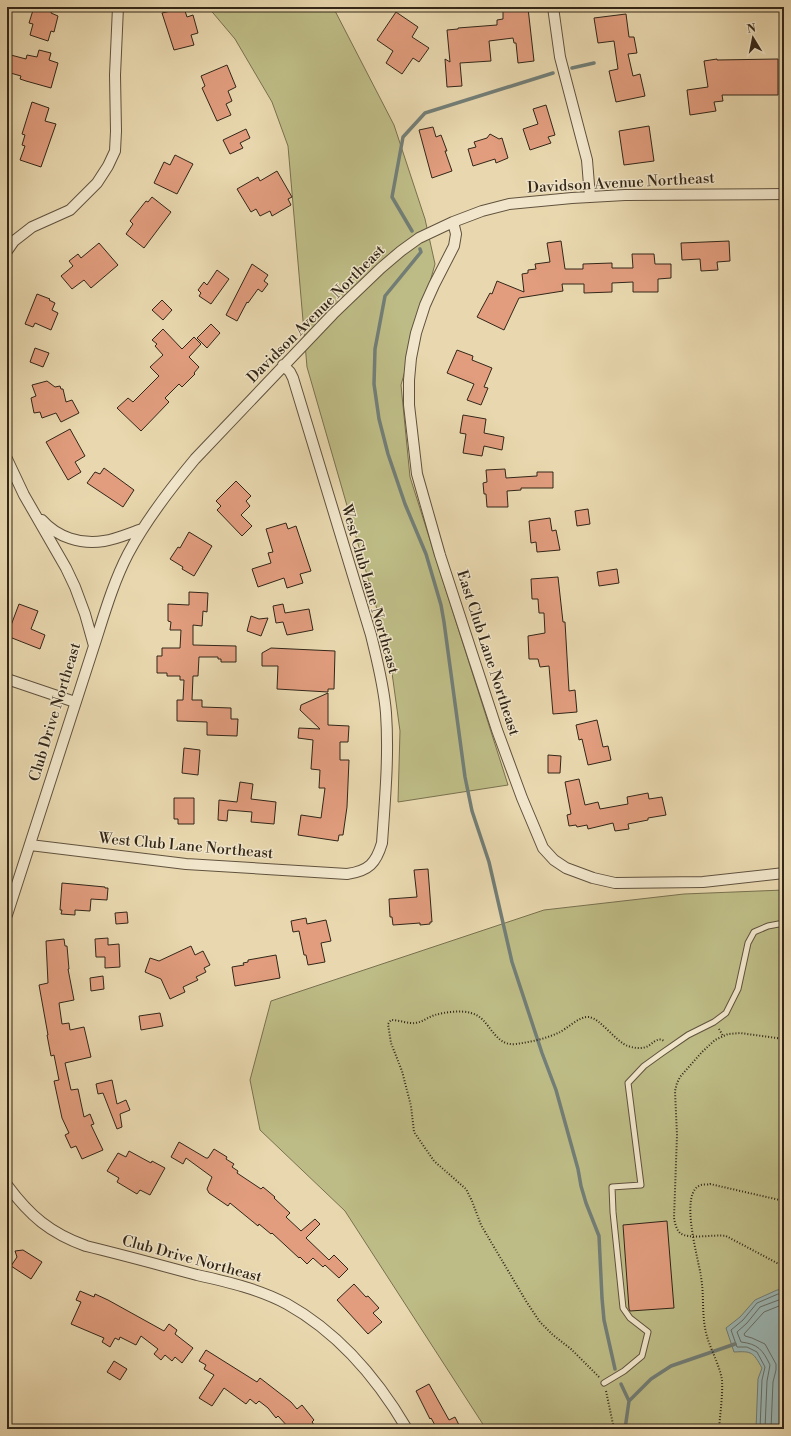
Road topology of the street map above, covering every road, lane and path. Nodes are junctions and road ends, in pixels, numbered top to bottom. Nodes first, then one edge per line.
1 (118, 7) edge
2 (552, 7) edge
3 (784, 194) edge
4 (590, 197) junction
5 (453, 222) junction
6 (10, 238) edge
7 (7, 251) edge
8 (283, 365) junction
9 (7, 460) edge
10 (33, 509) junction
11 (142, 529) junction
12 (94, 646) junction
13 (7, 679) edge
14 (75, 702) junction
15 (30, 845) junction
16 (784, 873) edge
17 (7, 915) edge
18 (784, 923) edge
19 (784, 1039) edge
20 (670, 1048) junction
21 (7, 1185) edge
22 (784, 1201) edge
23 (693, 1236) junction
24 (784, 1264) edge
25 (604, 1383) junction
26 (408, 1429) edge
27 (614, 1429) edge
28 (719, 1429) edge

1 - 6 street
2 - 4 street
3 - 4 street, Davidson Avenue Northeast
4 - 5 street, Davidson Avenue Northeast
5 - 8 street, Davidson Avenue Northeast
5 - 16 street, East Club Lane Northeast
6 - 7 street
8 - 11 street, Davidson Avenue Northeast
8 - 15 street, West Club Lane Northeast
9 - 10 street, Club Drive Northeast
10 - 11 street
10 - 12 street, Club Drive Northeast
11 - 12 street, Davidson Avenue Northeast
12 - 14 street, Club Drive Northeast
13 - 14 street
14 - 15 street, Club Drive Northeast
15 - 17 street, Club Drive Northeast
18 - 20 lane
19 - 23 path
20 - 25 lane
20 - 25 path
21 - 26 street, Club Drive Northeast
22 - 23 path
23 - 24 path
23 - 28 path
25 - 27 path

